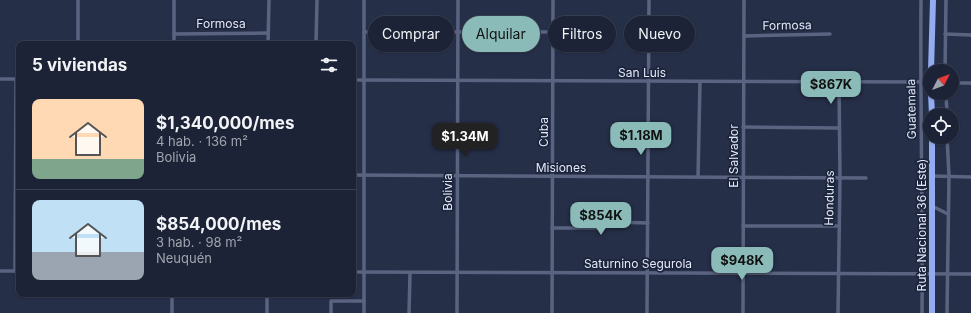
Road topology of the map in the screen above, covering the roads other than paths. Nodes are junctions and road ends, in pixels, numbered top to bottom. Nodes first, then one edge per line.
1 (78, 0) edge
2 (174, 0) edge
3 (269, 0) edge
4 (317, 0) edge
5 (364, 0) edge
6 (458, 0) edge
7 (553, 0) edge
8 (649, 0) edge
9 (744, 0) edge
10 (921, 0) edge
11 (933, 0) edge
12 (946, 0) edge
13 (553, 16) edge
14 (364, 32) junction
15 (458, 32) junction
16 (548, 32) edge
17 (268, 33) junction
18 (174, 34) junction
19 (830, 34) dead end
20 (945, 34) junction
21 (971, 35) edge
22 (744, 36) junction
23 (78, 41) edge
24 (174, 41) edge
25 (268, 41) edge
26 (316, 41) edge
27 (553, 52) edge
28 (932, 64) edge
29 (946, 64) edge
30 (0, 79) edge
31 (16, 79) edge
32 (356, 80) edge
33 (364, 80) junction
34 (458, 81) junction
35 (553, 81) junction
36 (649, 82) junction
37 (700, 82) junction
38 (744, 82) junction
39 (838, 82) junction
40 (920, 82) junction
41 (959, 83) edge
42 (971, 83) edge
43 (743, 128) junction
44 (840, 128) junction
45 (932, 144) edge
46 (947, 144) edge
47 (356, 175) edge
48 (364, 175) junction
49 (932, 176) junction
50 (949, 176) junction
51 (458, 177) junction
52 (552, 177) junction
53 (648, 177) junction
54 (698, 177) junction
55 (971, 177) edge
56 (743, 178) junction
57 (840, 178) junction
58 (866, 178) dead end
59 (932, 206) junction
60 (948, 214) junction
61 (648, 223) junction
62 (743, 226) junction
63 (839, 226) junction
64 (552, 228) junction
65 (0, 271) edge
66 (16, 271) edge
67 (356, 272) edge
68 (364, 272) junction
69 (410, 273) junction
70 (457, 273) junction
71 (552, 273) junction
72 (648, 273) junction
73 (839, 273) junction
74 (743, 274) junction
75 (922, 274) junction
76 (932, 274) junction
77 (947, 274) junction
78 (971, 274) edge
79 (172, 297) edge
80 (267, 297) edge
81 (364, 301) junction
82 (172, 313) edge
83 (267, 313) edge
84 (331, 313) edge
85 (364, 313) edge
86 (409, 313) edge
87 (457, 313) edge
88 (552, 313) edge
89 (647, 313) edge
90 (743, 313) edge
91 (838, 313) edge
92 (922, 313) edge
93 (932, 313) edge
94 (947, 313) edge

1 - 23 street
2 - 18 street
3 - 17 street
4 - 26 street
5 - 14 street
6 - 15 street, Bolivia
7 - 13 street, Cuba
8 - 36 street
9 - 22 street, El Salvador
10 - 40 street, Guatemala
11 - 28 highway
12 - 20 street
14 - 15 street
14 - 33 street
15 - 16 street
15 - 34 street, Bolivia
17 - 18 street, Formosa
17 - 25 street
18 - 24 street
19 - 22 street, Formosa
20 - 21 street
20 - 29 street
22 - 38 street, El Salvador
27 - 35 street, Cuba
30 - 31 street
32 - 33 street, San Luis
33 - 34 street, San Luis
33 - 48 street
34 - 35 street, San Luis
34 - 51 street, Bolivia
35 - 36 street, San Luis
35 - 52 street, Cuba
36 - 37 street, San Luis
36 - 53 street
37 - 38 street, San Luis
37 - 54 street
38 - 39 street, San Luis
38 - 43 street, El Salvador
39 - 40 street, San Luis
39 - 44 street, Honduras
40 - 75 street, Guatemala
41 - 42 street
43 - 44 street
43 - 56 street, El Salvador
44 - 57 street, Honduras
45 - 49 highway, Ruta Nacional 36 (Este)
46 - 50 street
47 - 48 street, Misiones
48 - 51 street, Misiones
48 - 68 street
49 - 50 street
49 - 59 highway, Ruta Nacional 36 (Este)
50 - 55 street
50 - 60 street
51 - 52 street, Misiones
51 - 70 street, Bolivia
52 - 53 street, Misiones
52 - 64 street, Cuba
53 - 54 street, Misiones
53 - 61 street
54 - 56 street, Misiones
56 - 57 street, Misiones
56 - 62 street, El Salvador
57 - 58 street, Misiones
57 - 63 street, Honduras
59 - 60 street
59 - 76 highway, Ruta Nacional 36 (Este)
60 - 77 street
61 - 64 street
61 - 72 street
62 - 63 street
62 - 74 street, El Salvador
63 - 73 street, Honduras
64 - 71 street, Cuba
65 - 66 street
67 - 68 street, Saturnino Segurola
68 - 69 street, Saturnino Segurola
68 - 81 street
69 - 70 street, Saturnino Segurola
69 - 86 street
70 - 71 street, Saturnino Segurola
70 - 87 street, Bolivia
71 - 72 street, Saturnino Segurola
71 - 88 street, Cuba
72 - 74 street, Saturnino Segurola
72 - 89 street
73 - 74 street, Saturnino Segurola
73 - 75 street, Saturnino Segurola
73 - 91 street, Honduras
74 - 90 street, El Salvador
75 - 76 street, Saturnino Segurola
75 - 92 street, Guatemala
76 - 77 street, Saturnino Segurola
76 - 93 highway, Ruta Nacional 36 (Este)
77 - 78 street, Saturnino Segurola
77 - 94 street
79 - 82 street
80 - 83 street
81 - 84 street
81 - 85 street

